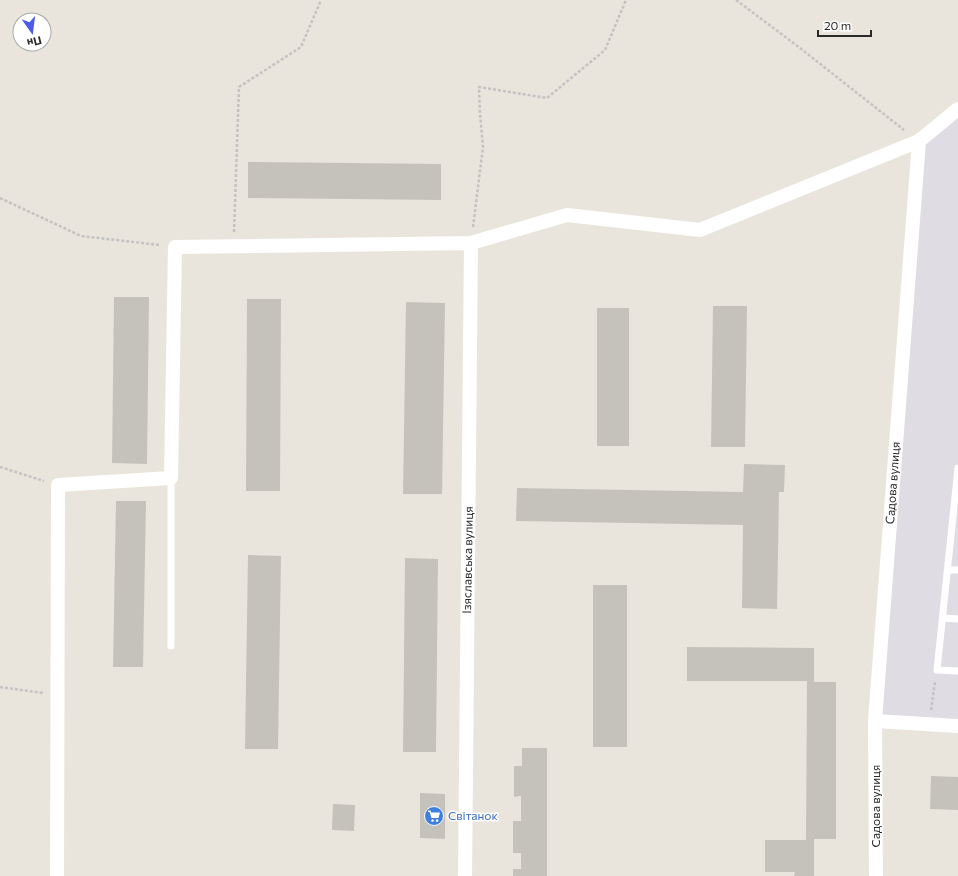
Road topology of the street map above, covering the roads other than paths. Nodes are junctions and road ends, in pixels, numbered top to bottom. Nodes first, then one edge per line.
1 (958, 109) edge
2 (919, 141) junction
3 (471, 244) junction
4 (958, 468) edge
5 (172, 478) junction
6 (956, 508) edge
7 (948, 570) junction
8 (958, 570) edge
9 (943, 618) junction
10 (958, 619) edge
11 (171, 646) dead end
12 (958, 671) edge
13 (875, 721) junction
14 (958, 726) edge
15 (57, 876) edge
16 (465, 876) edge
17 (876, 876) edge

1 - 2 street
2 - 3 street
2 - 13 street, Садова вулиця
3 - 5 street
3 - 16 street, Ізяславська вулиця
4 - 6 lane
5 - 11 lane
5 - 15 street
6 - 7 lane
7 - 8 lane
7 - 9 lane
9 - 10 lane
9 - 12 lane
13 - 14 street
13 - 17 street, Садова вулиця

